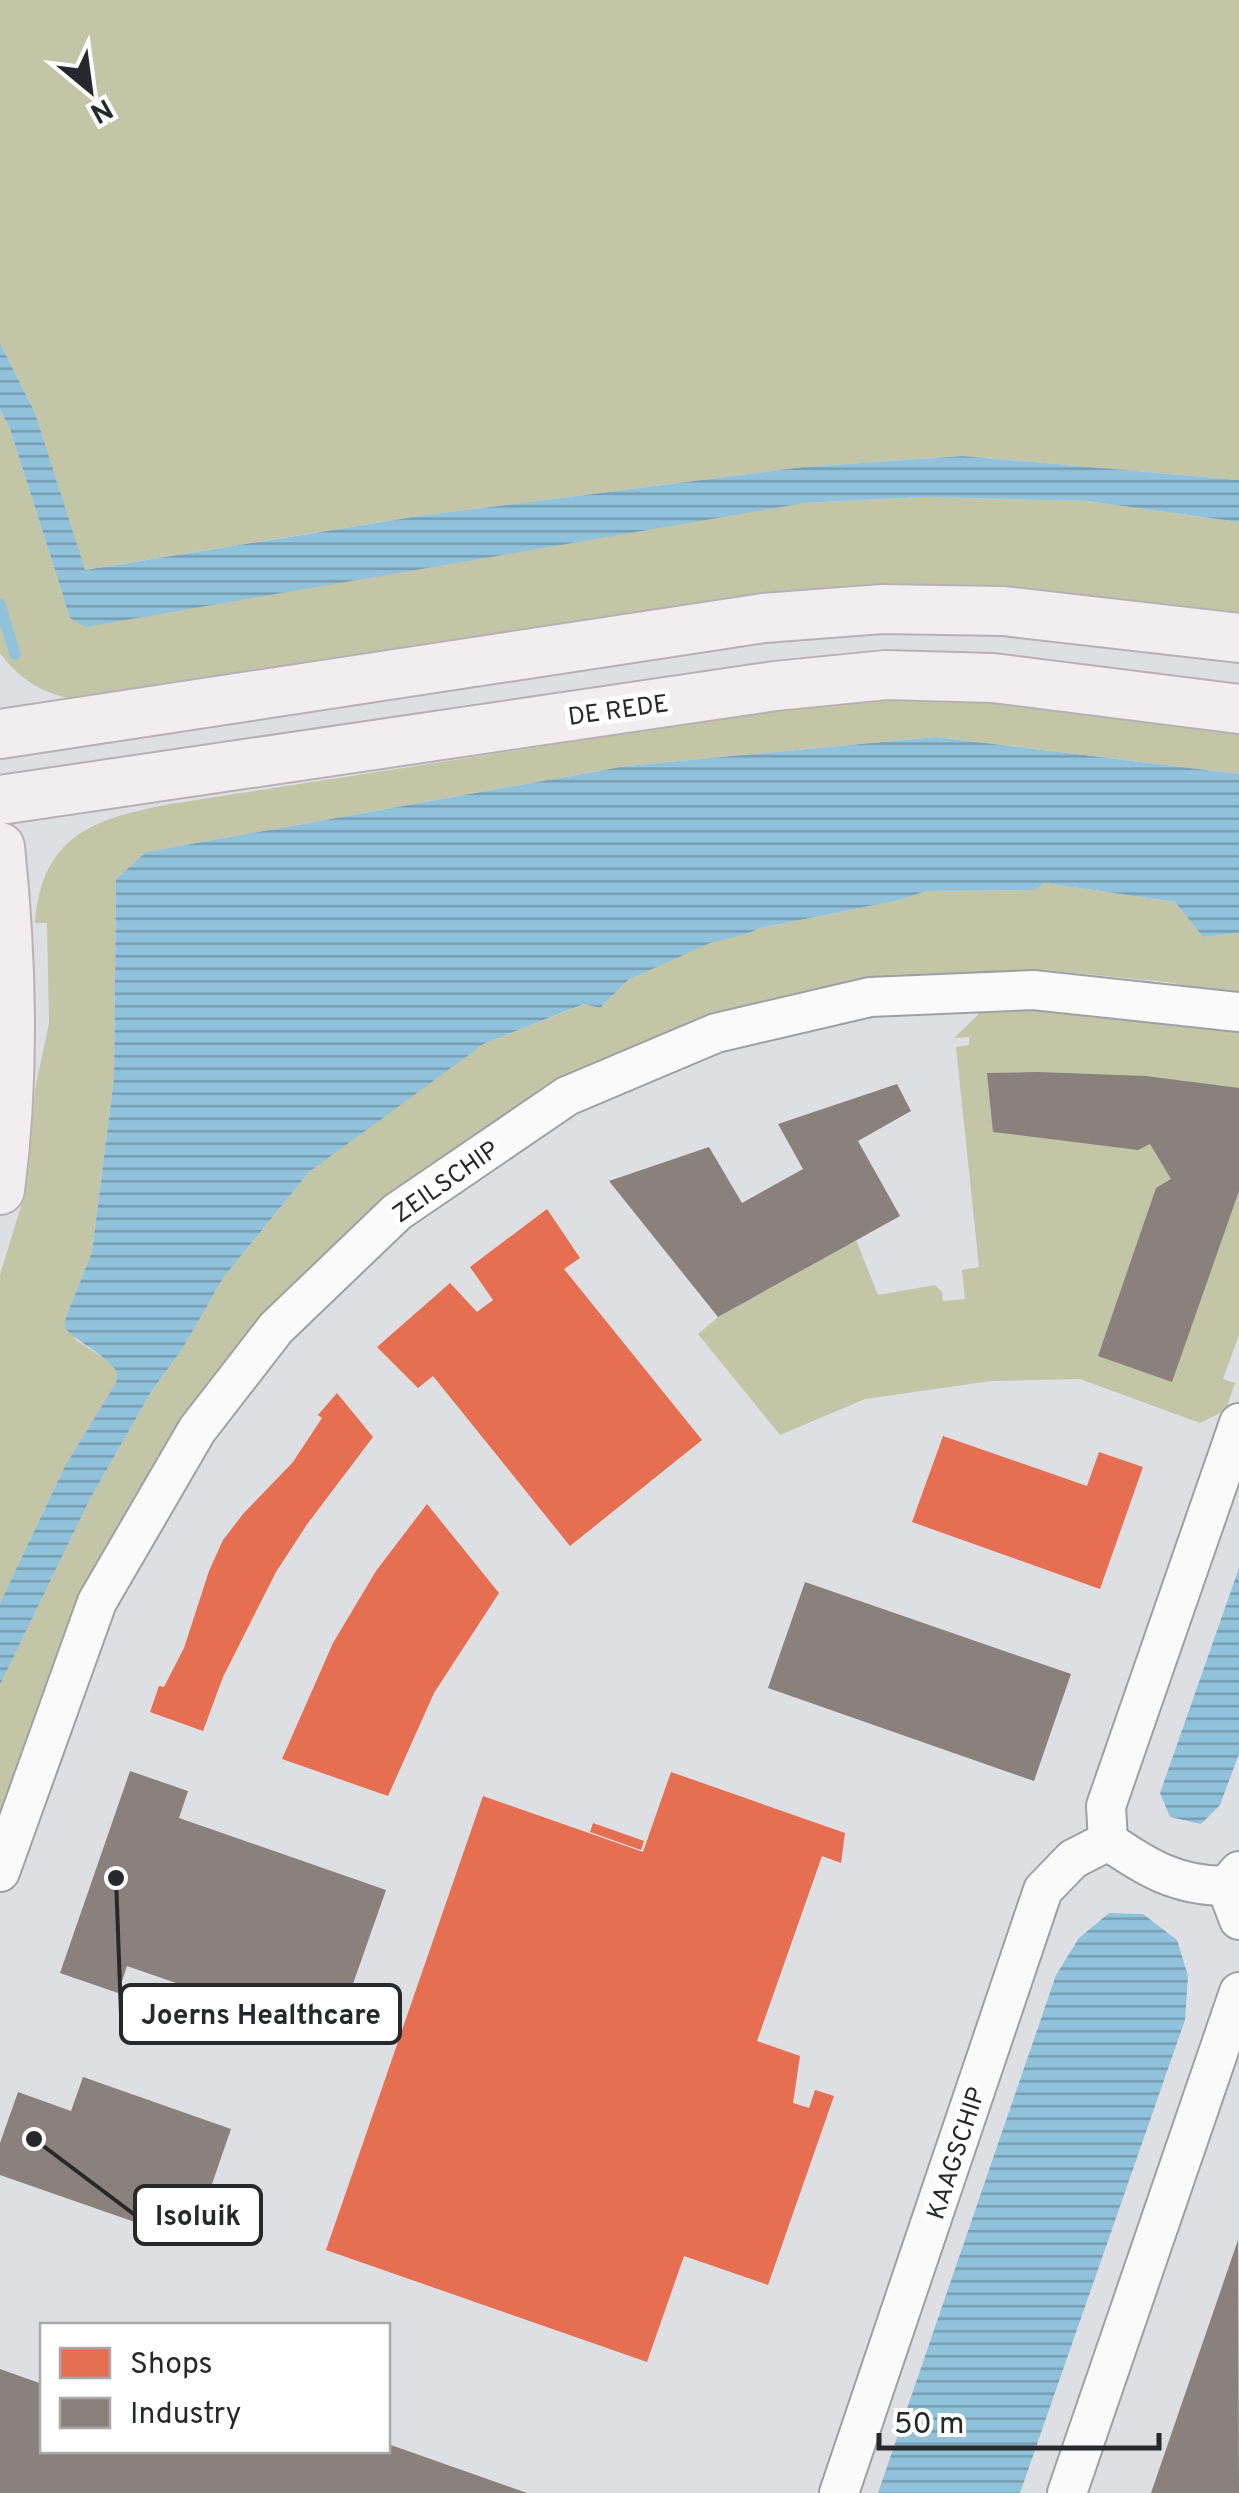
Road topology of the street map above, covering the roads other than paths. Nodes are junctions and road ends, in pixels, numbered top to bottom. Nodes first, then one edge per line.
1 (1239, 638) edge
2 (1239, 709) edge
3 (0, 734) edge
4 (0, 800) edge
5 (0, 846) edge
6 (1239, 1012) edge
7 (0, 1190) edge
8 (1239, 1423) edge
9 (1108, 1841) junction
10 (0, 1872) edge
11 (1234, 1892) edge
12 (1239, 1992) edge
13 (839, 2493) edge
14 (1067, 2493) edge

1 - 3 main road
2 - 4 main road, DE REDE
5 - 7 main road
6 - 10 street, ZEILSCHIP
8 - 9 street
9 - 11 street
9 - 13 street, KAAGSCHIP
12 - 14 street

